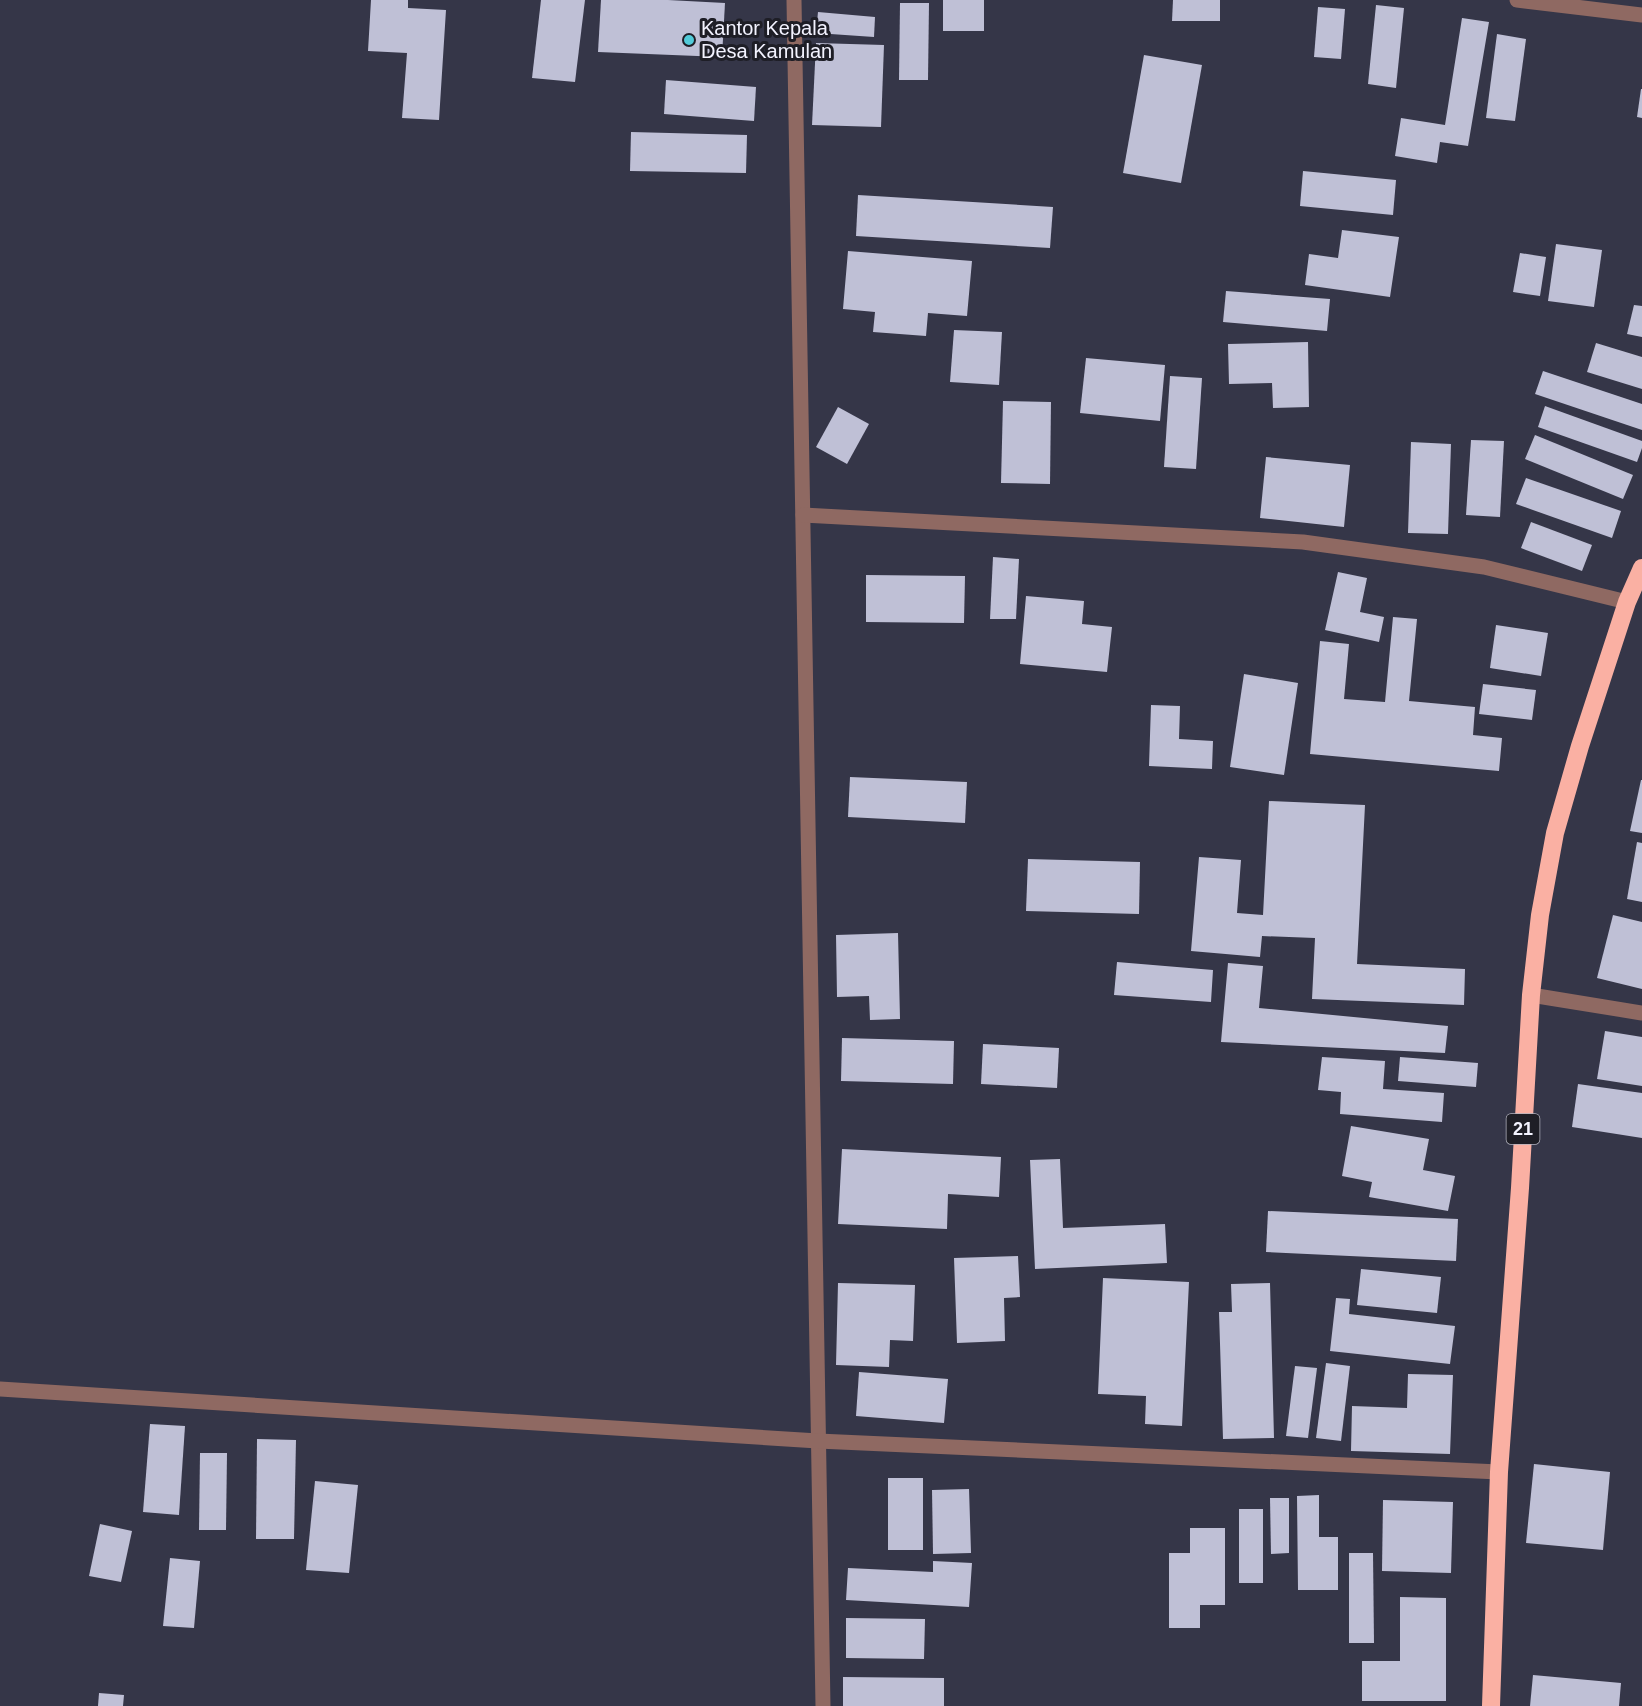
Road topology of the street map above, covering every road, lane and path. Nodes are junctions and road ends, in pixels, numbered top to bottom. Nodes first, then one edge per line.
1 (794, 0) edge
2 (1517, 0) edge
3 (1642, 15) edge
4 (803, 515) junction
5 (1642, 568) edge
6 (1627, 602) junction
7 (1531, 995) junction
8 (1642, 1014) edge
9 (0, 1389) edge
10 (818, 1441) junction
11 (1499, 1472) junction
12 (823, 1706) edge
13 (1491, 1706) edge

1 - 4 street
2 - 3 street
4 - 6 street
4 - 10 street
5 - 6 highway, 21
6 - 7 highway, 21
7 - 8 street
7 - 11 highway, 21
9 - 10 street
10 - 11 street
10 - 12 street
11 - 13 highway, 21

